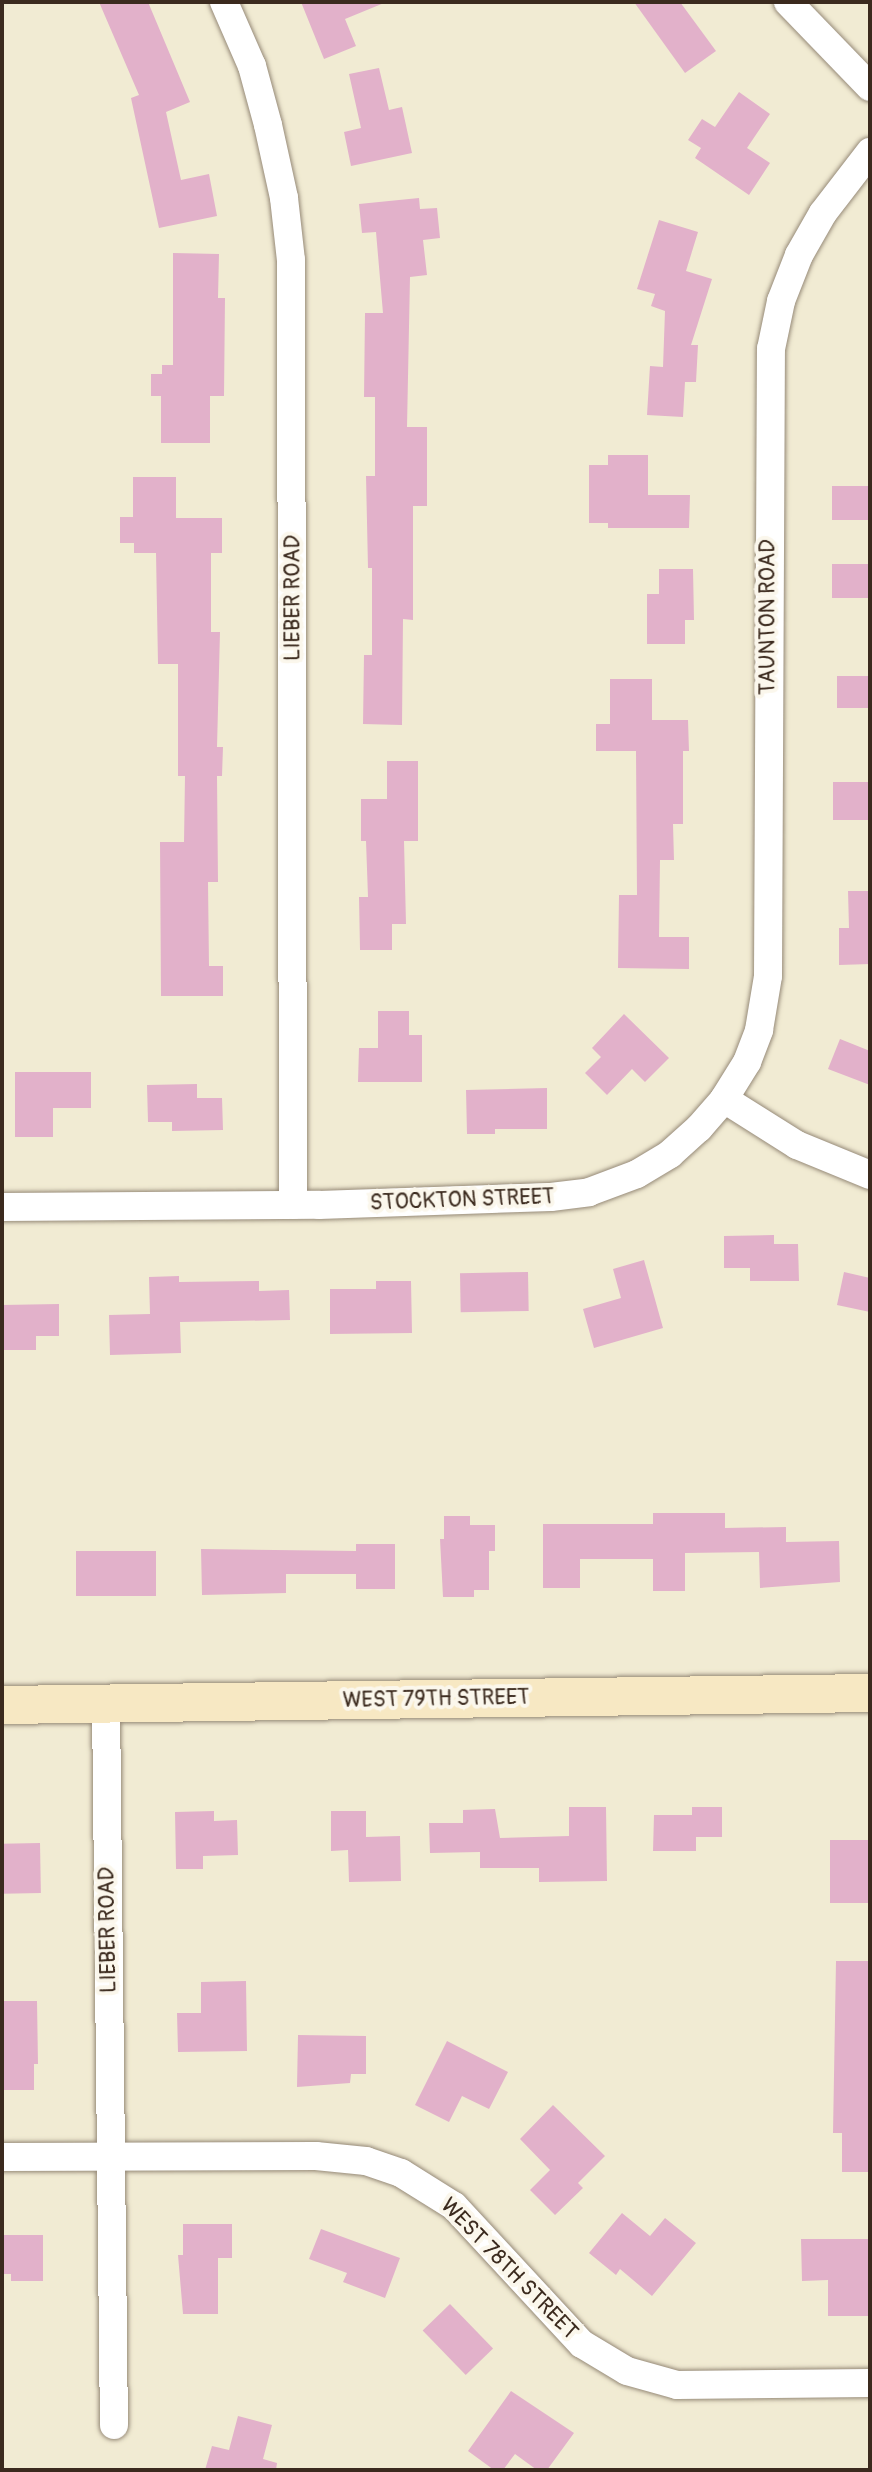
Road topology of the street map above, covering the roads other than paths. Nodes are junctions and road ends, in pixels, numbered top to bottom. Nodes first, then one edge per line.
1 (224, 2) edge
2 (788, 2) edge
3 (870, 87) edge
4 (870, 152) edge
5 (724, 1099) junction
6 (870, 1175) edge
7 (293, 1205) junction
8 (2, 1207) edge
9 (870, 1693) edge
10 (106, 1703) junction
11 (2, 1705) edge
12 (2, 2157) edge
13 (111, 2157) junction
14 (870, 2383) edge
15 (114, 2425) dead end

1 - 7 street, LIEBER ROAD
2 - 3 street
4 - 5 street, TAUNTON ROAD
5 - 6 street
5 - 7 street, STOCKTON STREET
7 - 8 street, STOCKTON STREET
9 - 10 main road, WEST 79TH STREET
10 - 11 main road, WEST 79TH STREET
10 - 13 street, LIEBER ROAD
12 - 13 street, WEST 78TH STREET
13 - 14 street, WEST 78TH STREET
13 - 15 street, LIEBER ROAD

